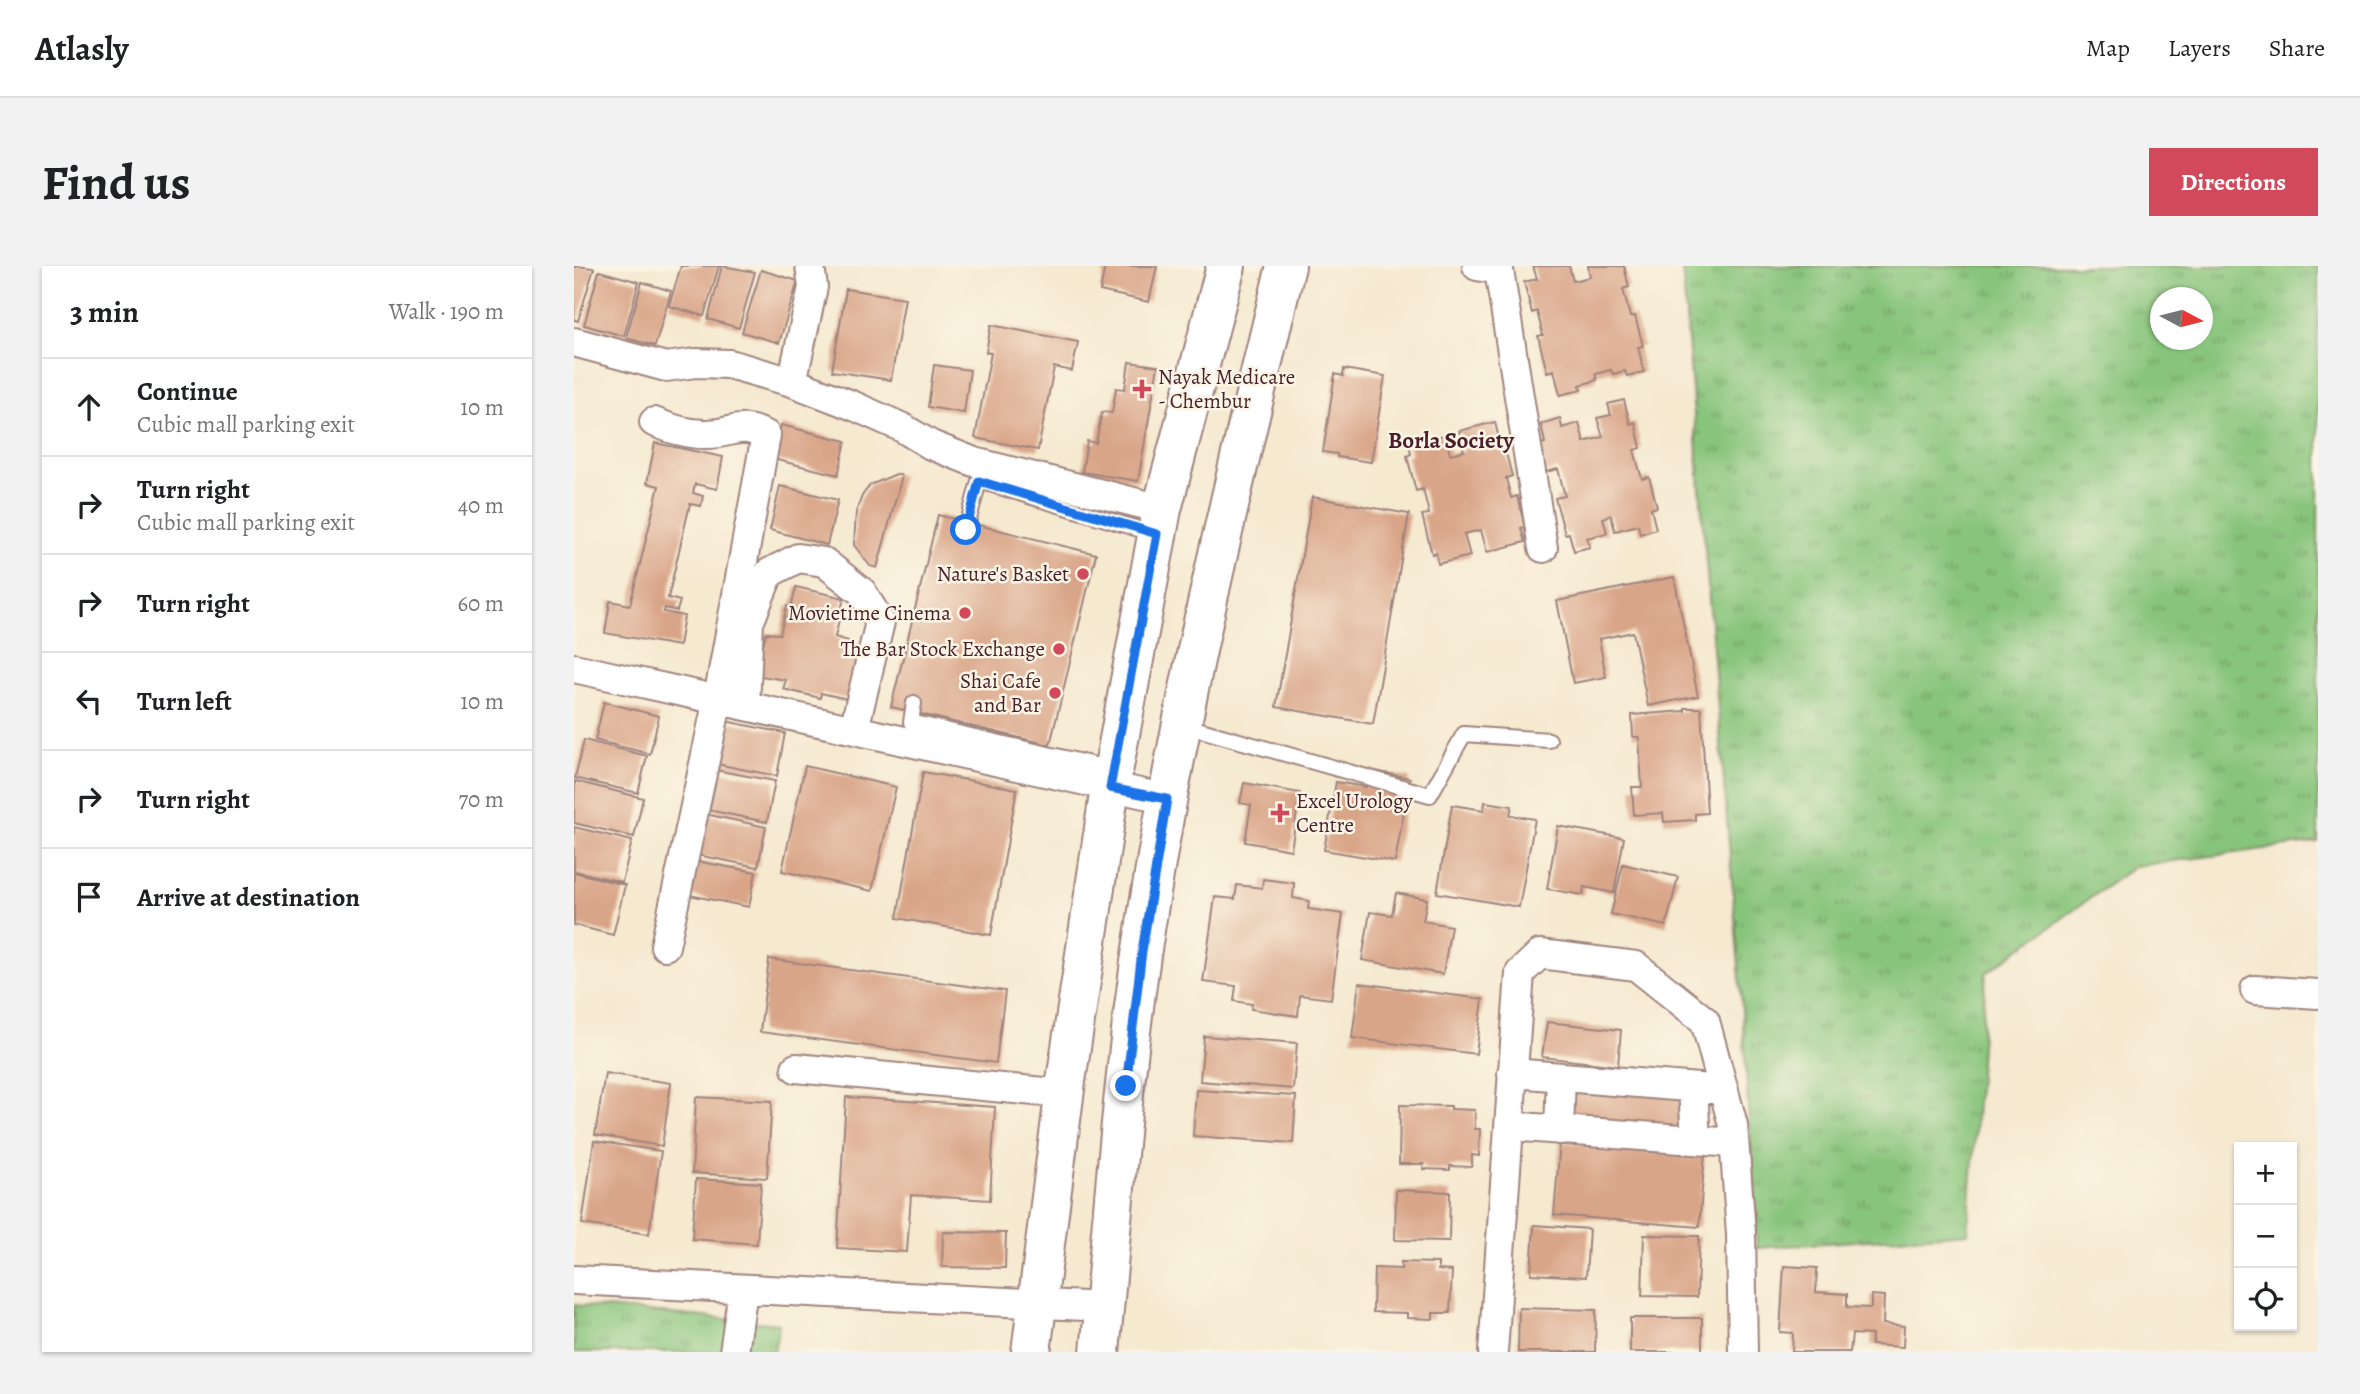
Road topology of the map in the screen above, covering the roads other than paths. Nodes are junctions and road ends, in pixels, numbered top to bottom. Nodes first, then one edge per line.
1 (810, 266) edge
2 (1226, 266) edge
3 (1286, 266) edge
4 (1495, 267) edge
5 (1208, 335) junction
6 (574, 342) edge
7 (1265, 352) junction
8 (792, 382) junction
9 (654, 422) dead end
10 (1159, 522) junction
11 (966, 530) dead end
12 (1543, 548) dead end
13 (574, 668) edge
14 (731, 702) junction
15 (914, 704) dead end
16 (1182, 725) junction
17 (854, 729) junction
18 (1549, 740) dead end
19 (1112, 779) junction
20 (1167, 799) junction
21 (665, 946) dead end
22 (2255, 990) dead end
23 (2318, 994) edge
24 (796, 1068) dead end
25 (1512, 1073) junction
26 (1561, 1077) junction
27 (1692, 1088) junction
28 (1724, 1090) junction
29 (1065, 1094) junction
30 (1509, 1126) junction
31 (1559, 1130) junction
32 (1696, 1140) junction
33 (1734, 1143) junction
34 (574, 1280) edge
35 (743, 1290) junction
36 (1037, 1303) junction
37 (1104, 1307) junction
38 (734, 1352) edge
39 (1031, 1352) edge
40 (1100, 1352) edge
41 (1493, 1352) edge
42 (1743, 1352) edge

1 - 8 street
2 - 5 main road
3 - 7 main road
4 - 12 street
5 - 7 main road
5 - 10 main road
6 - 8 street
7 - 16 main road
8 - 10 street
9 - 14 street
10 - 11 lane
10 - 19 main road
13 - 14 street
14 - 17 street
14 - 17 street
14 - 21 street
15 - 19 lane
16 - 18 lane
16 - 20 main road
17 - 19 street
19 - 20 street
19 - 29 main road
20 - 37 main road
22 - 23 street
24 - 29 street
25 - 26 street
25 - 28 street
25 - 30 street
26 - 27 street
26 - 31 street
27 - 28 street
27 - 32 street
28 - 33 street
29 - 36 main road
30 - 31 street
30 - 41 street
31 - 32 street
32 - 33 street
33 - 42 street
34 - 35 street
35 - 36 street
35 - 38 street
36 - 37 street
36 - 39 main road
37 - 40 main road

